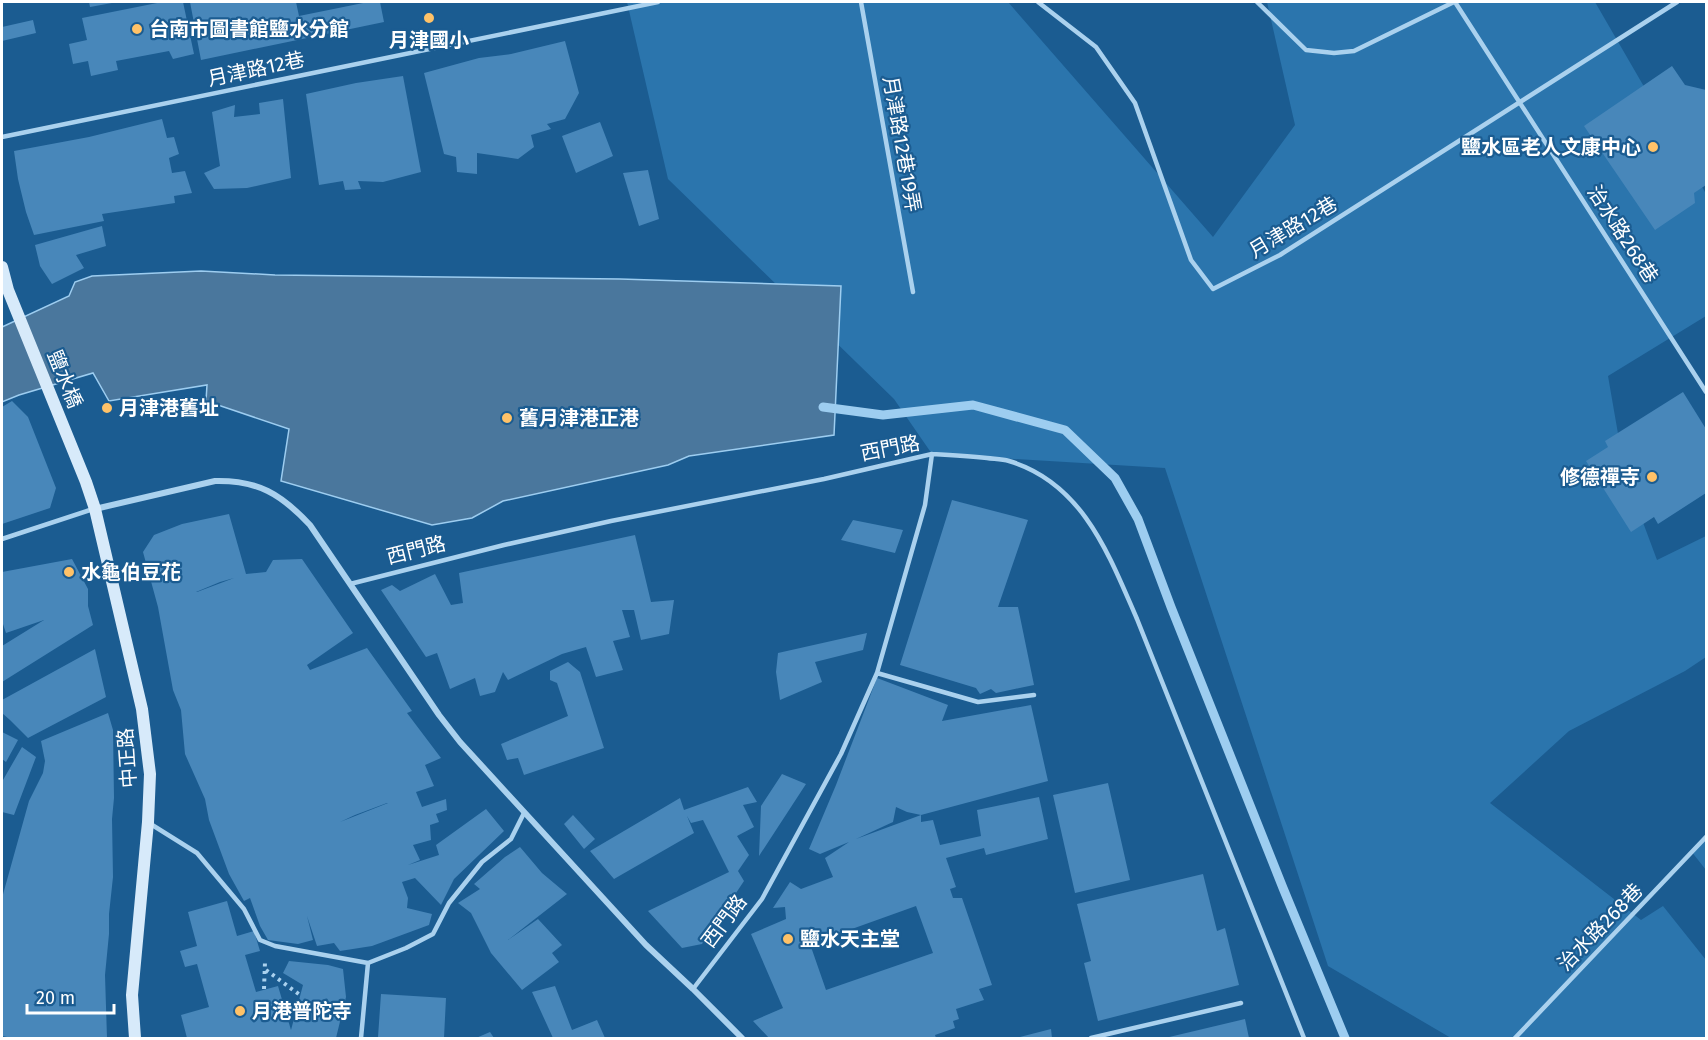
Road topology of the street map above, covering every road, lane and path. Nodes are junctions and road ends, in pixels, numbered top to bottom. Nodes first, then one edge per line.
1 (658, 2) edge
2 (861, 2) edge
3 (1038, 2) edge
4 (1257, 2) edge
5 (1455, 2) edge
6 (1677, 2) edge
7 (1520, 102) junction
8 (2, 137) edge
9 (2, 267) edge
10 (913, 292) dead end
11 (5, 293) edge
12 (1707, 392) edge
13 (932, 454) junction
14 (86, 482) joint
15 (95, 509) junction
16 (2, 538) edge
17 (350, 584) junction
18 (877, 673) junction
19 (1034, 695) dead end
20 (524, 813) junction
21 (148, 822) junction
22 (1707, 837) edge
23 (275, 946) junction
24 (368, 963) junction
25 (265, 970) junction
26 (264, 989) dead end
27 (693, 989) junction
28 (300, 996) dead end
29 (1241, 1003) dead end
30 (135, 1038) edge
31 (361, 1038) edge
32 (742, 1038) edge
33 (1091, 1038) edge
34 (1304, 1038) edge
35 (1515, 1038) edge

1 - 8 lane, 月津路12巷
2 - 10 lane, 月津路12巷19弄
3 - 7 lane, 月津路12巷
4 - 5 lane
5 - 7 lane, 治水路268巷
6 - 7 lane, 月津路12巷
7 - 12 lane, 治水路268巷
9 - 11 street, 鹽水橋
11 - 14 street, 鹽水橋
13 - 17 lane, 西門路
13 - 18 lane, 西門路
13 - 34 lane
14 - 15 street, 中正路
15 - 16 lane
15 - 17 street
15 - 21 street, 中正路
17 - 20 street
18 - 19 lane
18 - 27 lane, 西門路
20 - 24 lane
20 - 27 street
21 - 23 lane
21 - 30 street, 中正路
22 - 35 lane, 治水路268巷
23 - 24 lane
23 - 25 path
24 - 31 lane
25 - 26 path
25 - 28 path
27 - 32 street
29 - 33 lane

